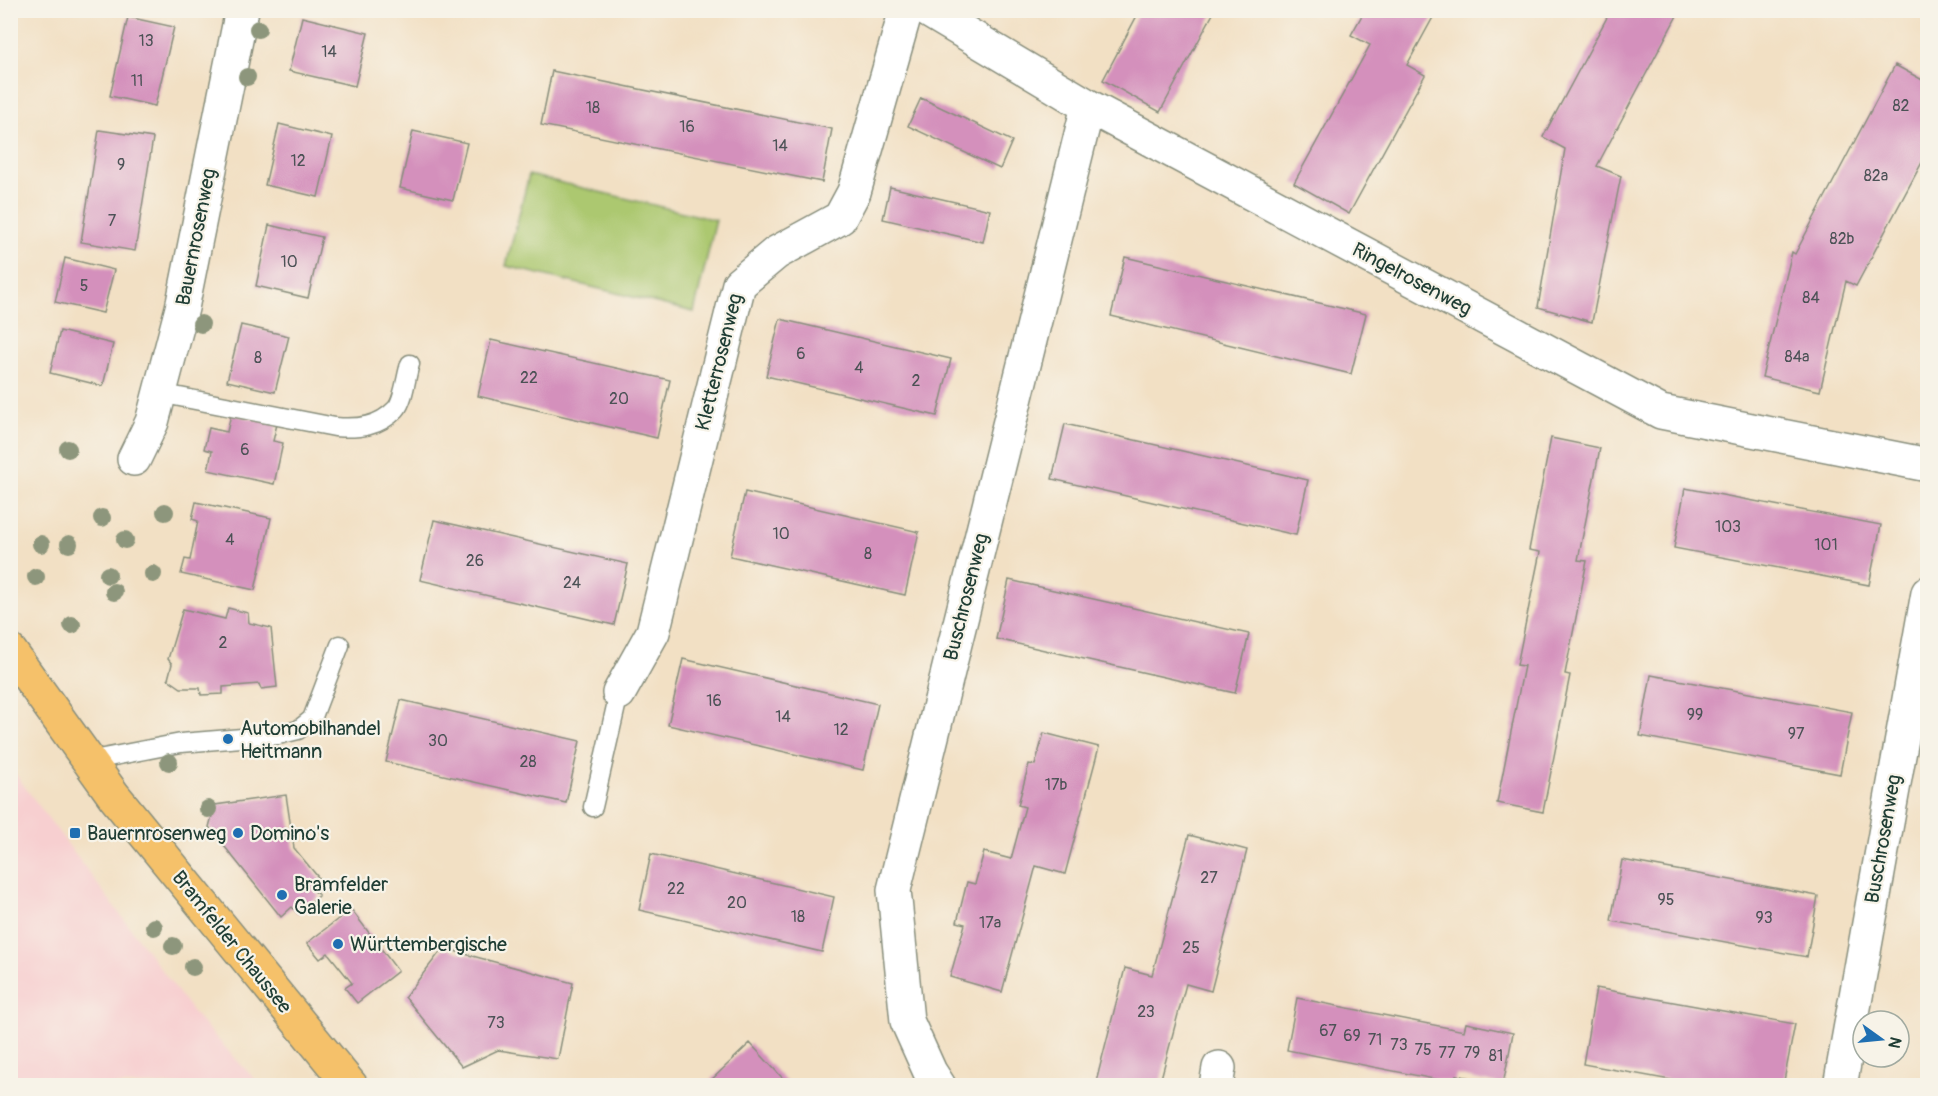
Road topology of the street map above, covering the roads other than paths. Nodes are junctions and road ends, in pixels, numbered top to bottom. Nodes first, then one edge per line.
1 (242, 10) edge
2 (906, 10) edge
3 (927, 10) edge
4 (1088, 106) junction
5 (410, 364) dead end
6 (159, 393) junction
7 (134, 459) dead end
8 (1928, 465) edge
9 (1928, 593) edge
10 (340, 645) dead end
11 (10, 651) edge
12 (619, 693) joint
13 (88, 761) junction
14 (593, 807) dead end
15 (351, 1086) edge
16 (939, 1086) edge
17 (1840, 1086) edge

1 - 6 street, Bauernrosenweg
2 - 12 street, Kletterrosenweg
3 - 4 street, Ringelrosenweg
4 - 8 street, Ringelrosenweg
4 - 16 street, Buschrosenweg
5 - 6 lane
6 - 7 street, Bauernrosenweg
9 - 17 street, Buschrosenweg
10 - 13 lane
11 - 13 main road, Bramfelder Chaussee
12 - 14 lane
13 - 15 main road, Bramfelder Chaussee

